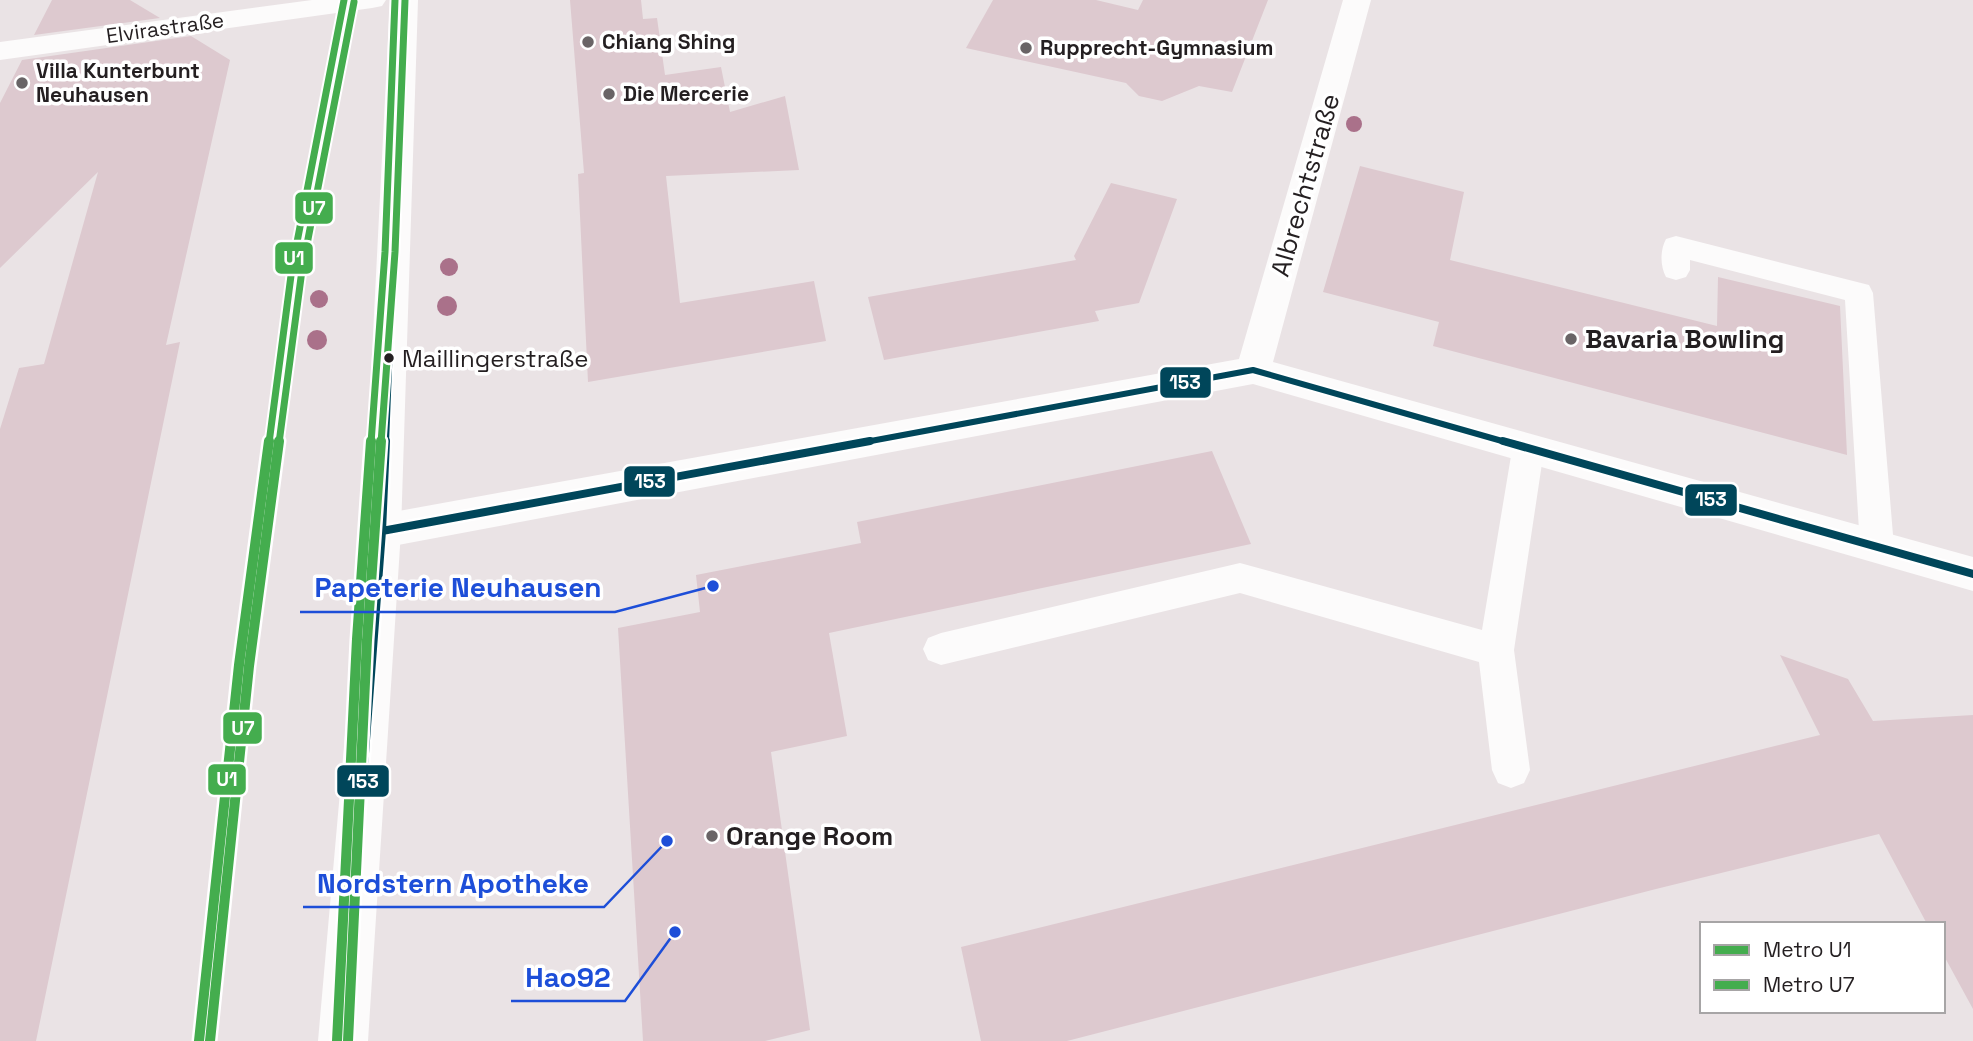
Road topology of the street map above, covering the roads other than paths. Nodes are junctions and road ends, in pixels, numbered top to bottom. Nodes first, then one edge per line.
1 (372, 0) edge
2 (404, 0) edge
3 (1357, 0) edge
4 (0, 51) edge
5 (1676, 270) dead end
6 (1253, 370) junction
7 (1528, 450) junction
8 (382, 531) junction
9 (1877, 547) junction
10 (1973, 574) edge
11 (941, 649) dead end
12 (1496, 650) junction
13 (1511, 770) dead end
14 (343, 1041) edge

1 - 4 street, Elvirastraße
2 - 8 street
3 - 6 street, Albrechtstraße
5 - 9 lane
6 - 7 street
6 - 8 street
7 - 9 street
7 - 12 lane
8 - 14 street
9 - 10 street
11 - 12 lane
12 - 13 lane

